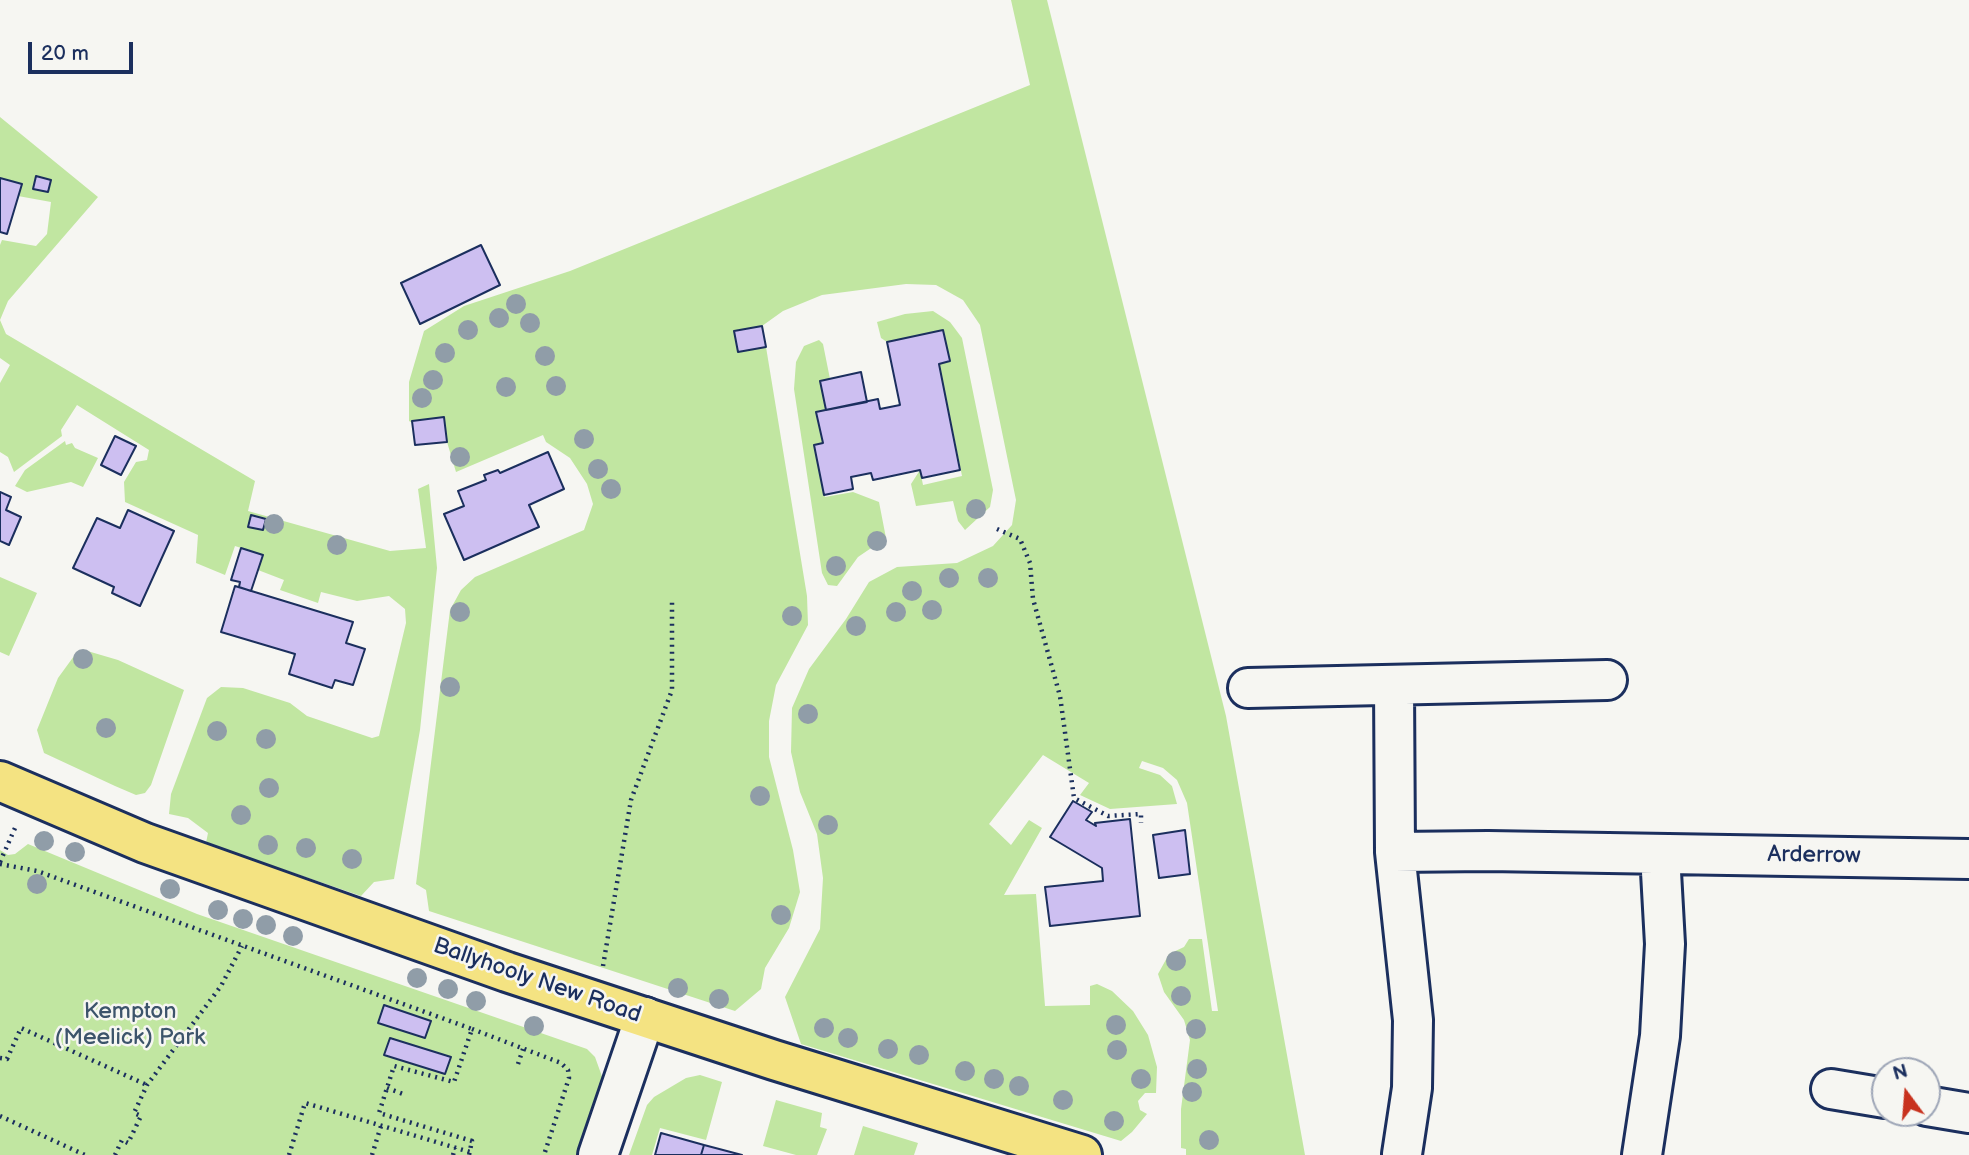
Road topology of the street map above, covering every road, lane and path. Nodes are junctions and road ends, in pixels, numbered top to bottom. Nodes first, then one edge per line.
1 (998, 528) dead end
2 (672, 602) dead end
3 (1607, 680) dead end
4 (1394, 685) junction
5 (1248, 688) dead end
6 (0, 781) edge
7 (1142, 823) dead end
8 (1395, 852) junction
9 (4, 853) dead end
10 (1660, 854) junction
11 (1969, 859) edge
12 (0, 863) edge
13 (242, 946) junction
14 (603, 970) dead end
15 (645, 1017) junction
16 (472, 1030) junction
17 (523, 1049) junction
18 (0, 1058) edge
19 (518, 1064) dead end
20 (147, 1085) junction
21 (387, 1088) junction
22 (1831, 1089) dead end
23 (403, 1094) dead end
24 (1871, 1096) edge
25 (1941, 1108) edge
26 (1969, 1113) edge
27 (0, 1116) edge
28 (381, 1126) junction
29 (455, 1148) junction
30 (469, 1154) edge
31 (1402, 1154) edge
32 (85, 1155) edge
33 (115, 1155) edge
34 (289, 1155) edge
35 (372, 1155) edge
36 (453, 1155) edge
37 (544, 1155) edge
38 (598, 1155) edge
39 (1082, 1155) edge
40 (1642, 1155) edge

1 - 7 path
2 - 14 path
3 - 4 street
4 - 5 street
4 - 8 street
6 - 15 main road, Ballyhooly New Road
8 - 10 street, Arderrow
8 - 31 street
9 - 12 path
10 - 11 street, Arderrow
10 - 40 street
12 - 13 path
13 - 16 path
13 - 20 path
15 - 38 street
15 - 39 main road, Ballyhooly New Road
16 - 17 path
16 - 21 path
17 - 19 path
17 - 37 path
18 - 20 path
20 - 33 path
21 - 23 path
21 - 30 path
22 - 24 street
25 - 26 street
27 - 32 path
28 - 29 path
28 - 34 path
28 - 35 path
29 - 30 path
29 - 36 path

